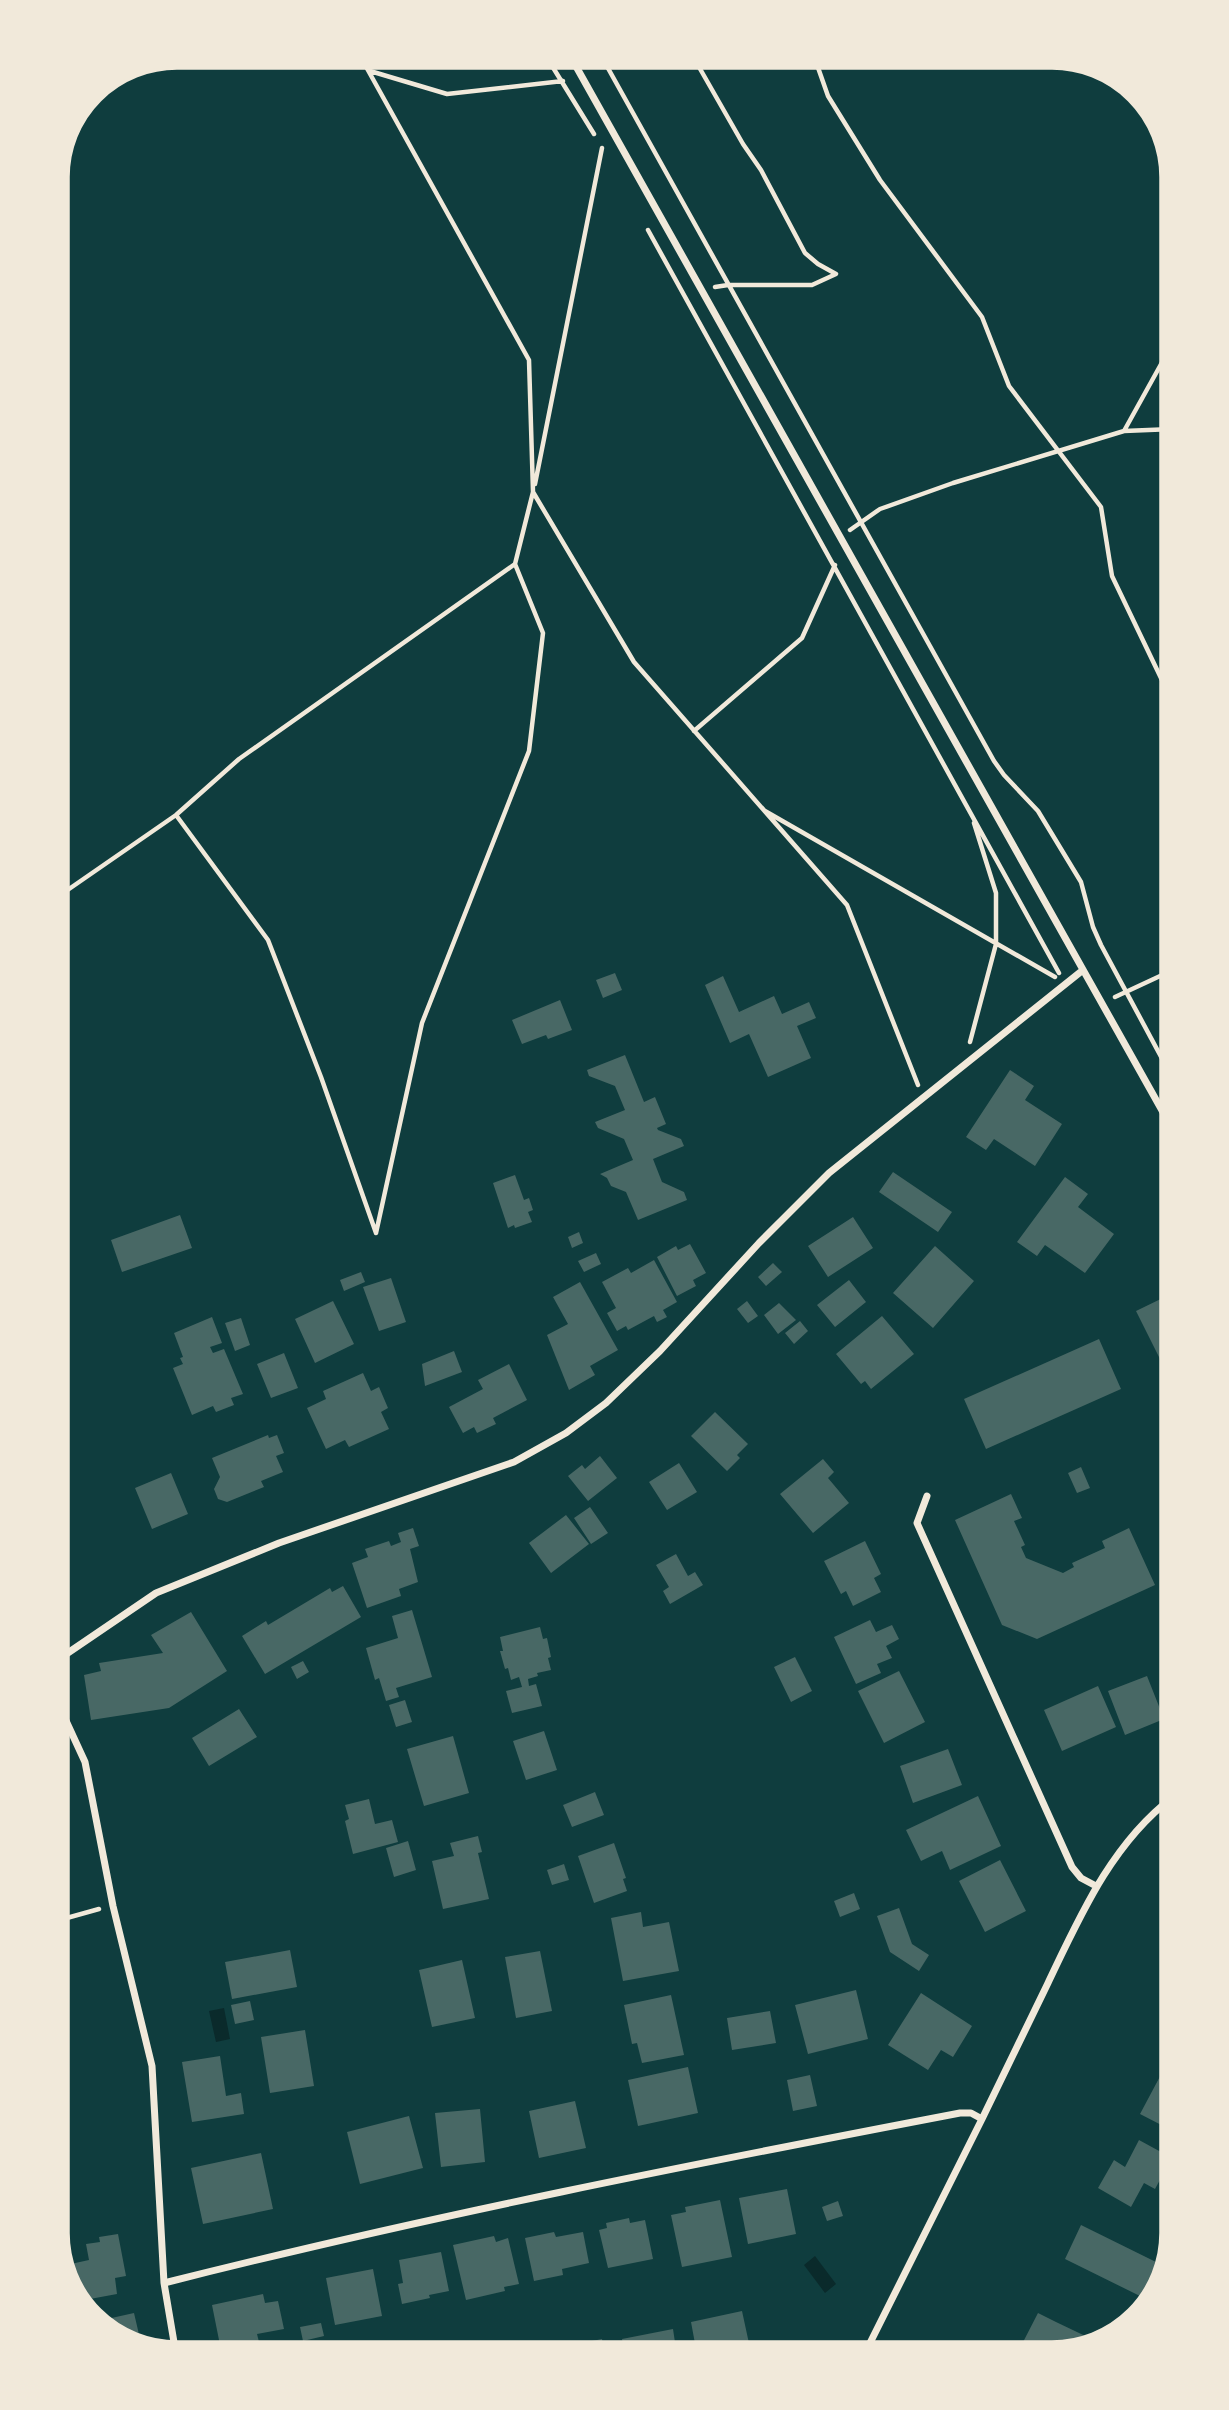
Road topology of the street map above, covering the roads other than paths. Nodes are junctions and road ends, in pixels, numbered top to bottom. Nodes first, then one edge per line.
1 (577, 68) edge
2 (1083, 970) junction
3 (1161, 1109) edge
4 (927, 1496) dead end
5 (68, 1653) edge
6 (68, 1725) edge
7 (1161, 1806) edge
8 (1096, 1886) junction
9 (982, 2119) junction
10 (164, 2283) junction
11 (174, 2342) edge
12 (870, 2342) edge

1 - 2 street
2 - 3 street
2 - 5 street
4 - 8 street
6 - 10 street
7 - 8 street
8 - 9 street
9 - 10 street
9 - 12 street
10 - 11 street

